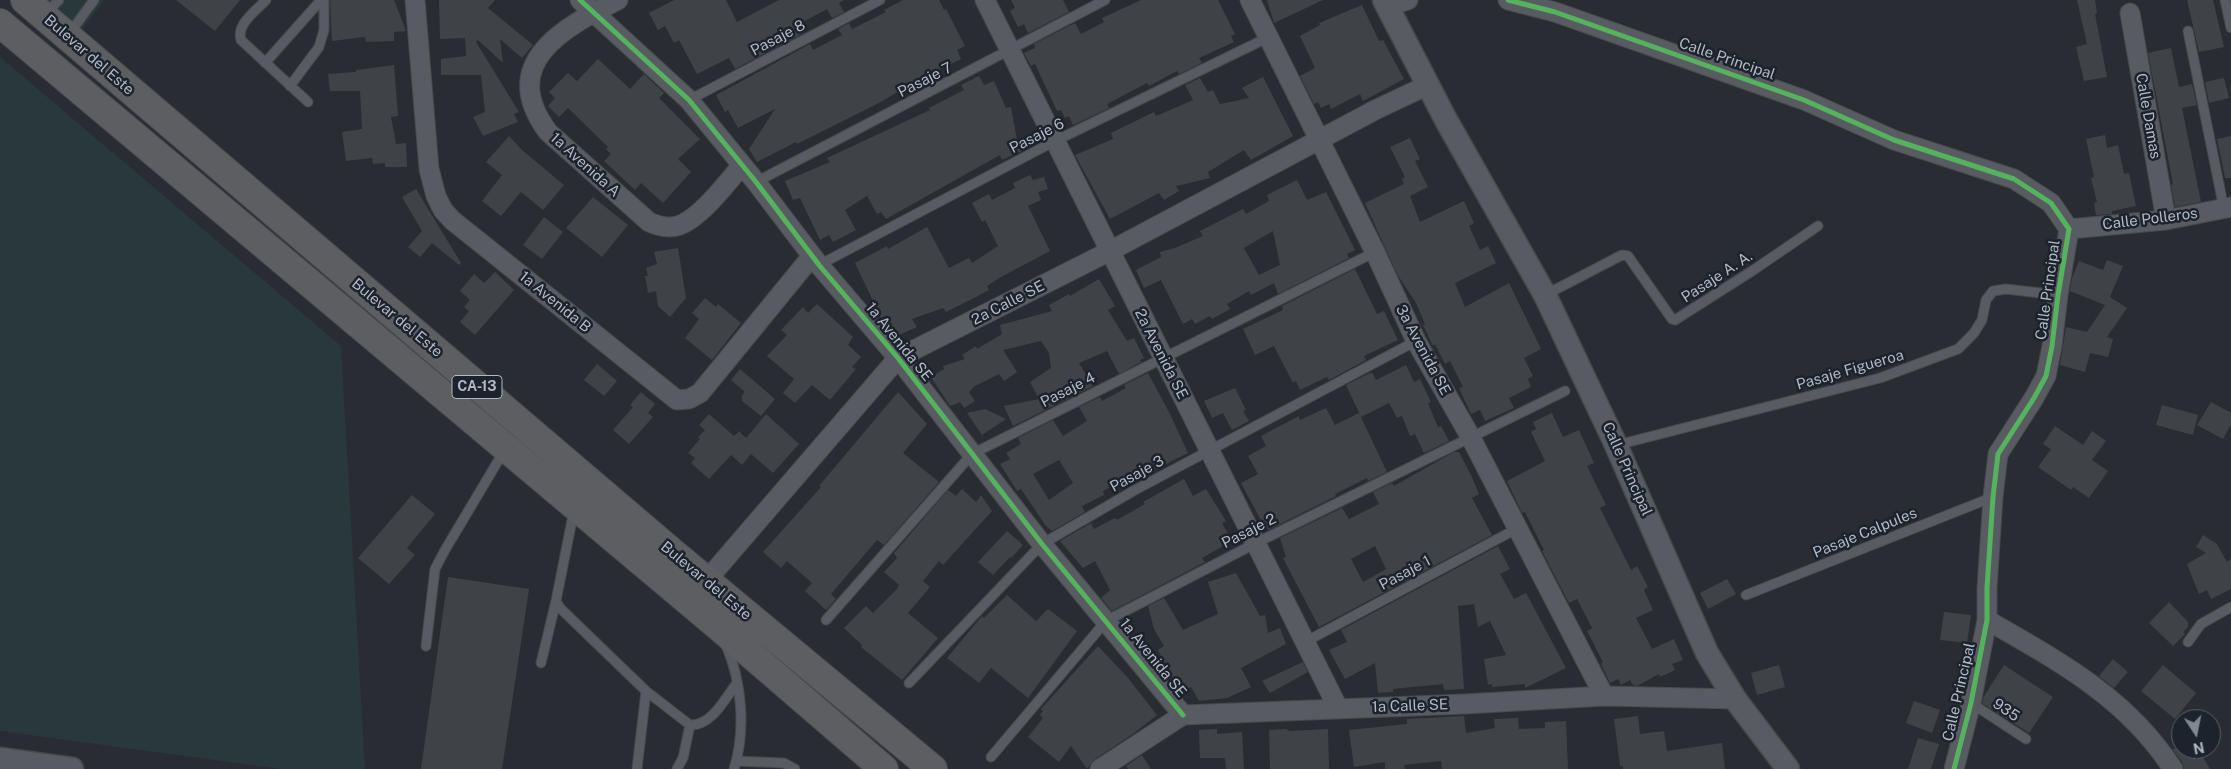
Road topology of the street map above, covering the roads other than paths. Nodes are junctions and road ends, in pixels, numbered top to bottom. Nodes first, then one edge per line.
1 (94, 0) edge
2 (266, 0) edge
3 (323, 0) edge
4 (414, 0) edge
5 (618, 0) edge
6 (880, 0) edge
7 (985, 0) edge
8 (1105, 0) edge
9 (1250, 0) edge
10 (1408, 0) edge
11 (1508, 0) edge
12 (2225, 0) edge
13 (1385, 3) edge
14 (42, 5) edge
15 (587, 6) edge
16 (2130, 13) dead end
17 (0, 23) edge
18 (2231, 28) edge
19 (2188, 31) dead end
20 (1269, 36) junction
21 (67, 37) junction
22 (1010, 51) junction
23 (265, 62) junction
24 (1428, 85) junction
25 (290, 86) junction
26 (689, 100) junction
27 (308, 102) dead end
28 (1055, 142) junction
29 (1320, 142) junction
30 (742, 165) junction
31 (756, 182) junction
32 (2228, 208) edge
33 (2166, 220) junction
34 (1818, 226) dead end
35 (2070, 229) junction
36 (1110, 251) junction
37 (1375, 252) junction
38 (816, 260) junction
39 (1545, 295) junction
40 (2058, 295) junction
41 (1416, 341) junction
42 (1163, 357) junction
43 (898, 358) junction
44 (1565, 391) dead end
45 (1470, 436) junction
46 (1616, 445) junction
47 (506, 448) junction
48 (1210, 451) junction
49 (972, 454) junction
50 (1993, 497) junction
51 (574, 506) junction
52 (1518, 528) junction
53 (1256, 543) junction
54 (1042, 544) junction
55 (706, 581) junction
56 (1746, 595) dead end
57 (556, 601) junction
58 (2231, 606) edge
59 (826, 620) dead end
60 (1987, 620) junction
61 (1106, 621) junction
62 (718, 626) junction
63 (1306, 642) junction
64 (2188, 642) dead end
65 (426, 646) dead end
66 (541, 663) dead end
67 (737, 683) junction
68 (909, 683) dead end
69 (646, 691) junction
70 (1604, 696) junction
71 (1735, 698) junction
72 (1971, 703) junction
73 (1338, 708) junction
74 (1183, 715) junction
75 (690, 725) junction
76 (887, 731) junction
77 (2026, 739) dead end
78 (991, 757) dead end
79 (0, 759) edge
80 (735, 765) edge
81 (876, 765) edge
82 (72, 769) edge
83 (637, 769) edge
84 (677, 769) edge
85 (795, 769) edge
86 (933, 769) edge
87 (1100, 769) edge
88 (1788, 769) edge
89 (1954, 769) edge
90 (2173, 769) edge

1 - 21 lane
2 - 23 lane
3 - 23 lane
3 - 25 lane
4 - 38 street, 1a Avenida B
5 - 15 street, 1a Avenida A
6 - 26 lane, Pasaje 8
7 - 22 street, 2a Avenida SE
8 - 22 lane, Pasaje 7
9 - 20 street, 3a Avenida SE
10 - 13 street, Calle Principal
11 - 35 street, Calle Principal
12 - 18 lane
13 - 24 street, Calle Principal
14 - 21 highway, Bulevar del Este / CA-13
15 - 26 street, 1a Avenida SE
15 - 30 street, 1a Avenida A
16 - 33 street, Calle Damas
17 - 47 highway, Bulevar del Este / CA-13
19 - 32 lane
20 - 28 lane, Pasaje 6
20 - 29 street, 3a Avenida SE
21 - 55 highway, Bulevar del Este / CA-13
22 - 28 street, 2a Avenida SE
22 - 31 lane, Pasaje 7
23 - 25 lane
24 - 29 street, 2a Calle SE
24 - 39 street, Calle Principal
25 - 27 lane
26 - 30 street, 1a Avenida SE
28 - 36 street, 2a Avenida SE
28 - 38 lane, Pasaje 6
29 - 36 street, 2a Calle SE
29 - 37 street, 3a Avenida SE
30 - 31 street, 1a Avenida SE
31 - 38 street, 1a Avenida SE
32 - 33 street, Calle Polleros
33 - 35 street, Calle Polleros
34 - 39 lane, Pasaje A. A.
35 - 40 street, Calle Principal
36 - 42 street, 2a Avenida SE
36 - 43 street, 2a Calle SE
37 - 41 street, 3a Avenida SE
37 - 42 lane, Pasaje 4
38 - 43 street, 1a Avenida SE
39 - 46 street, Calle Principal
40 - 46 lane, Pasaje Figueroa
40 - 50 street, Calle Principal
41 - 45 street, 3a Avenida SE
41 - 48 lane, Pasaje 3
42 - 48 street, 2a Avenida SE
42 - 49 lane, Pasaje 4
43 - 49 street, 1a Avenida SE
43 - 55 street, 2a Calle SE
44 - 45 lane, Pasaje 2
45 - 52 street, 3a Avenida SE
45 - 53 lane, Pasaje 2
46 - 71 street, Calle Principal
47 - 51 highway, Bulevar del Este / CA-13
47 - 65 lane
48 - 53 street, 2a Avenida SE
48 - 54 lane, Pasaje 3
49 - 54 street, 1a Avenida SE
49 - 59 lane, Pasaje 4
50 - 56 lane, Pasaje Calpules
50 - 60 street, Calle Principal
51 - 57 lane
51 - 62 highway, Bulevar del Este / CA-13
52 - 63 lane, Pasaje 1
52 - 70 street, 3a Avenida SE
53 - 61 lane, Pasaje 2
53 - 63 street, 2a Avenida SE
54 - 61 street, 1a Avenida SE
54 - 68 lane, Pasaje 3
55 - 76 highway, Bulevar del Este / CA-13
57 - 66 lane
57 - 69 lane
58 - 64 lane
60 - 72 street, Calle Principal
60 - 90 street
61 - 74 street, 1a Avenida SE
61 - 78 lane, Pasaje 2
62 - 67 lane
62 - 76 highway
62 - 81 highway, Bulevar del Este / CA-13
63 - 73 street, 2a Avenida SE
67 - 75 lane
67 - 80 lane
69 - 75 lane
69 - 83 lane
70 - 71 street, 1a Calle SE
70 - 73 street, 1a Calle SE
71 - 88 street, Calle Principal
72 - 77 lane, 935
72 - 89 street, Calle Principal
73 - 74 street, 1a Calle SE
74 - 87 street
75 - 84 lane
76 - 86 highway, Bulevar del Este / CA-13
79 - 82 street
80 - 85 lane

